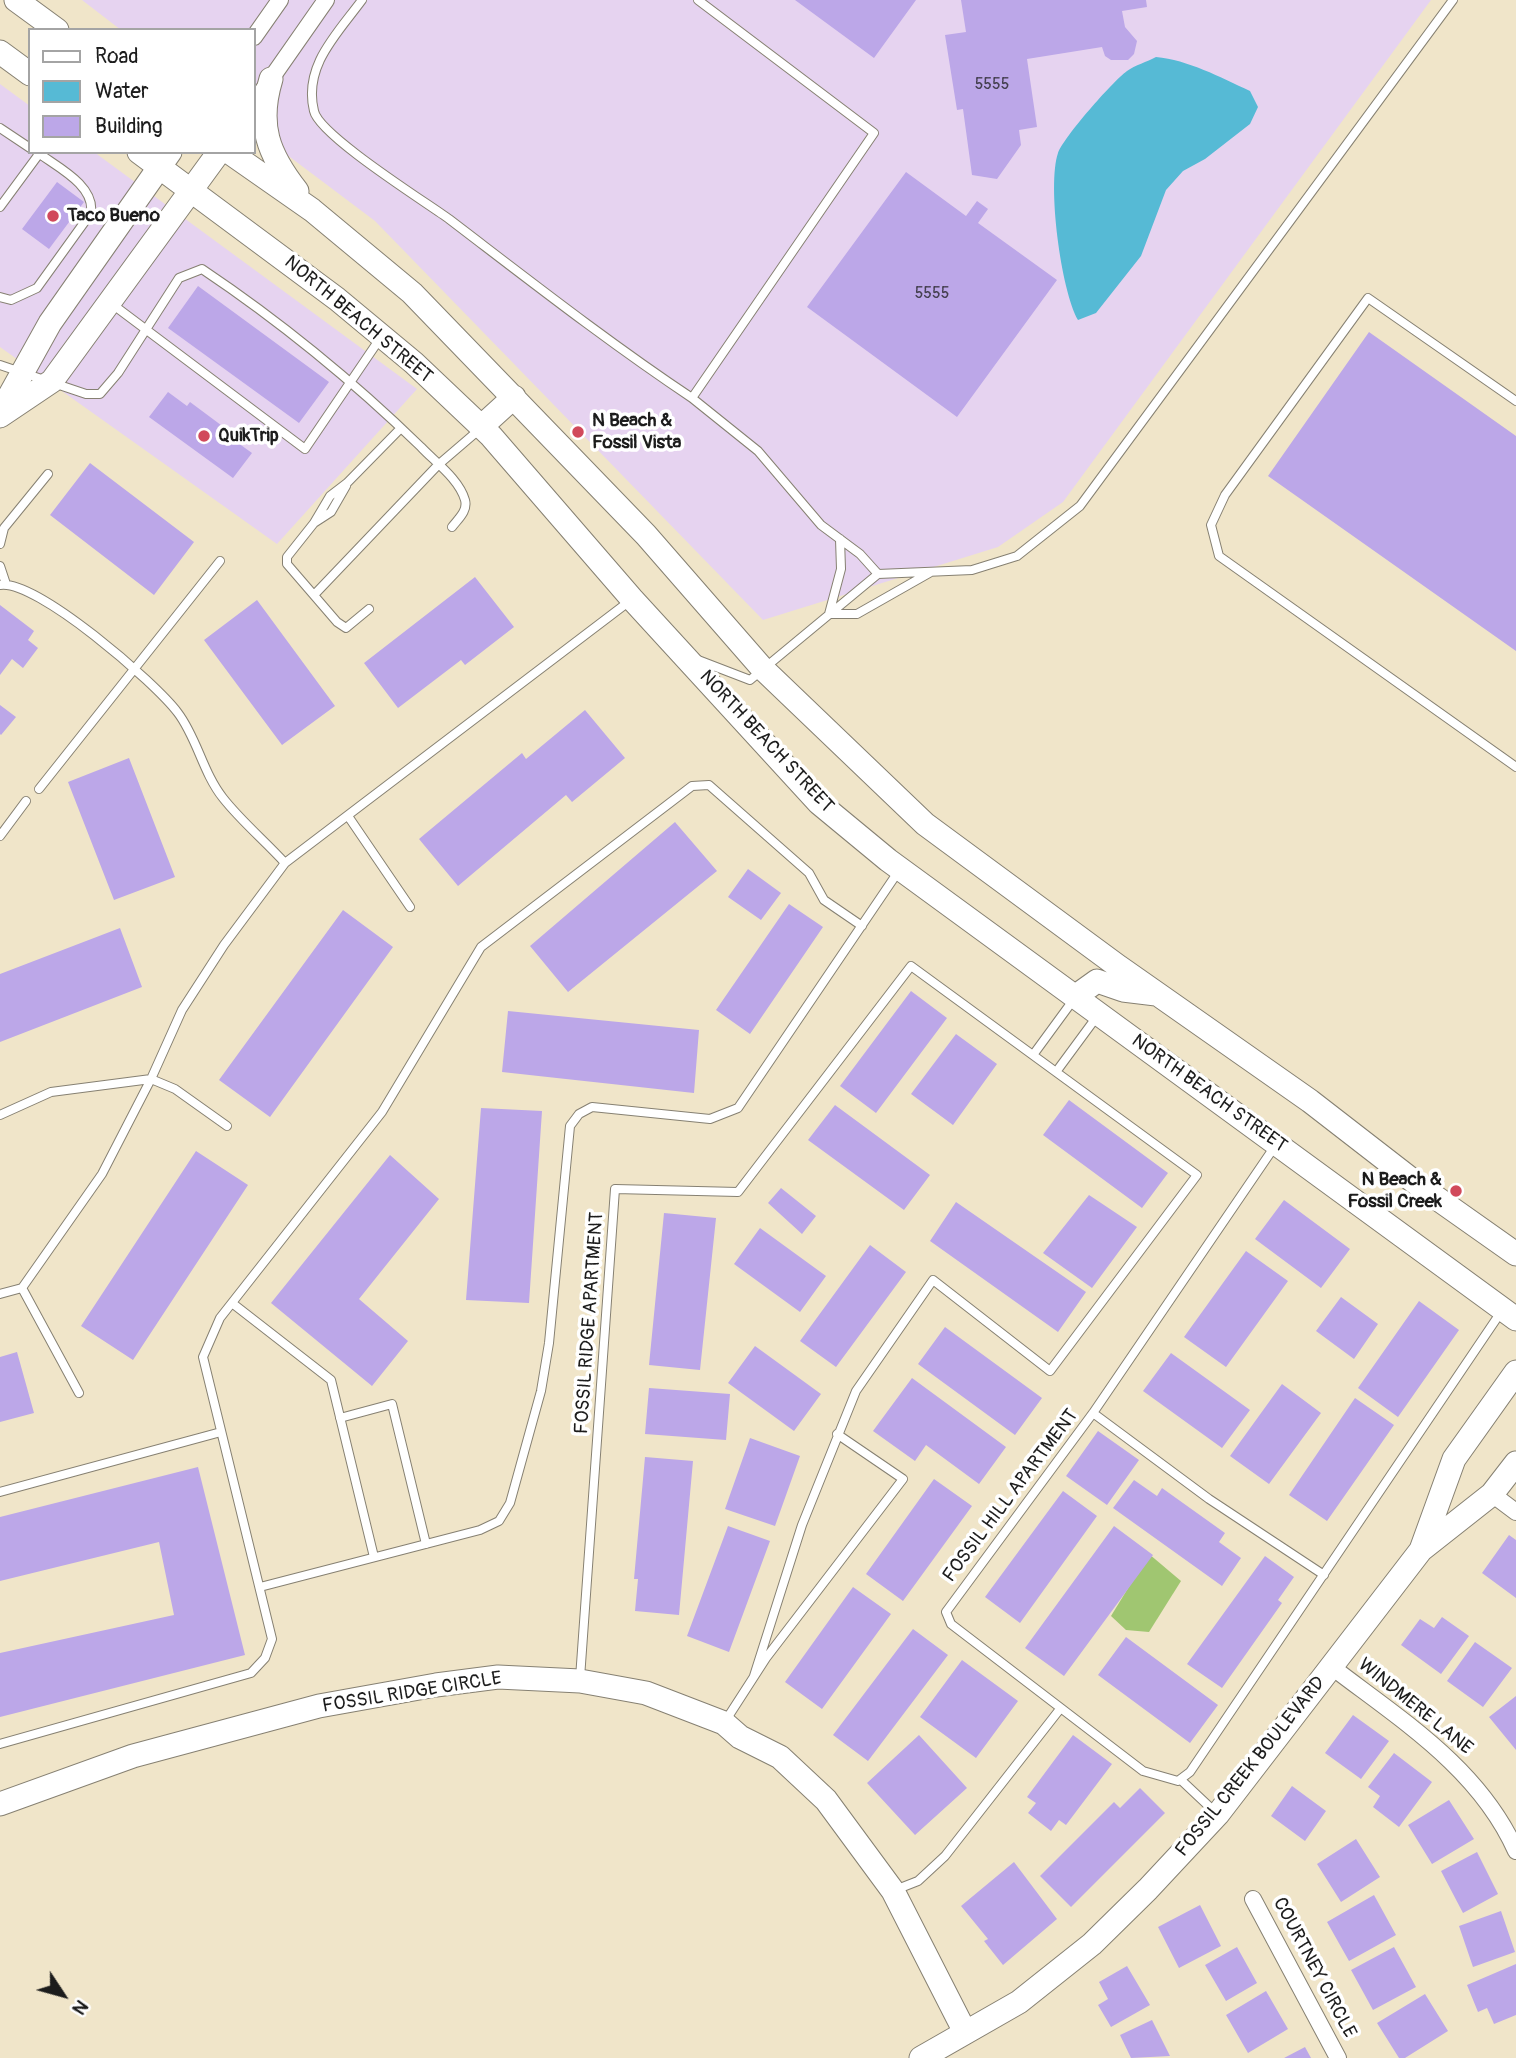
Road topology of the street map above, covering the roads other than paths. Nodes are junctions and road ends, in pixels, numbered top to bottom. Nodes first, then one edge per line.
1 (16, 0) edge
2 (280, 0) edge
3 (326, 0) edge
4 (362, 0) edge
5 (698, 0) edge
6 (1453, 0) edge
7 (54, 28) edge
8 (256, 34) edge
9 (1, 56) edge
10 (28, 73) edge
11 (271, 79) junction
12 (256, 100) edge
13 (1, 129) edge
14 (28, 147) edge
15 (37, 154) edge
16 (39, 154) edge
17 (146, 154) edge
18 (218, 154) edge
19 (232, 154) edge
20 (165, 160) edge
21 (192, 190) junction
22 (0, 207) edge
23 (312, 210) junction
24 (0, 297) edge
25 (109, 302) junction
26 (146, 329) junction
27 (382, 335) junction
28 (0, 365) edge
29 (22, 373) junction
30 (52, 381) junction
31 (351, 381) junction
32 (514, 397) junction
33 (692, 398) junction
34 (1516, 401) edge
35 (0, 415) edge
36 (481, 427) junction
37 (401, 428) junction
38 (438, 465) junction
39 (48, 474) dead end
40 (452, 527) dead end
41 (840, 539) junction
42 (0, 544) edge
43 (220, 561) dead end
44 (0, 566) edge
45 (933, 571) junction
46 (878, 574) junction
47 (3, 585) edge
48 (314, 595) junction
49 (632, 599) junction
50 (369, 609) dead end
51 (829, 614) junction
52 (683, 654) junction
53 (136, 668) junction
54 (762, 668) junction
55 (1516, 767) edge
56 (39, 789) dead end
57 (26, 801) dead end
58 (348, 816) junction
59 (0, 836) edge
60 (285, 863) junction
61 (900, 869) junction
62 (410, 907) dead end
63 (862, 926) junction
64 (1159, 995) junction
65 (1076, 996) junction
66 (1099, 1014) junction
67 (1033, 1055) junction
68 (1056, 1072) junction
69 (151, 1079) junction
70 (0, 1115) edge
71 (227, 1126) dead end
72 (1277, 1144) junction
73 (1512, 1250) edge
74 (22, 1288) junction
75 (0, 1294) edge
76 (232, 1303) junction
77 (1510, 1314) edge
78 (1516, 1372) edge
79 (79, 1393) dead end
80 (1093, 1413) junction
81 (341, 1418) junction
82 (221, 1432) junction
83 (837, 1434) junction
84 (1516, 1463) edge
85 (0, 1492) edge
86 (1492, 1494) junction
87 (1516, 1512) edge
88 (426, 1544) junction
89 (1421, 1550) junction
90 (374, 1557) junction
91 (1324, 1575) junction
92 (260, 1587) junction
93 (1332, 1667) junction
94 (754, 1676) junction
95 (580, 1681) junction
96 (1060, 1709) junction
97 (724, 1723) junction
98 (0, 1744) edge
99 (1181, 1780) junction
100 (0, 1804) edge
101 (1218, 1814) junction
102 (1516, 1851) edge
103 (893, 1891) junction
104 (1253, 1899) dead end
105 (965, 2032) junction
106 (921, 2058) edge
107 (1338, 2058) edge

1 - 7 main road
2 - 8 street
3 - 11 street
4 - 33 lane
5 - 33 lane
6 - 45 lane
9 - 10 main road
11 - 12 street
11 - 23 main road
13 - 14 lane
15 - 22 lane
16 - 24 lane
17 - 20 main road, NORTH BEACH STREET
18 - 21 main road
19 - 23 main road
20 - 21 main road, NORTH BEACH STREET
20 - 29 main road
21 - 25 main road
21 - 27 main road, NORTH BEACH STREET
23 - 32 main road
25 - 26 lane
25 - 30 main road
26 - 30 lane
26 - 31 lane
26 - 31 lane
27 - 31 lane
27 - 36 main road, NORTH BEACH STREET
28 - 29 lane
29 - 30 lane
29 - 35 main road
30 - 35 main road
31 - 37 lane
32 - 36 main road
32 - 54 main road
33 - 41 lane
34 - 55 lane
36 - 38 lane
36 - 49 main road, NORTH BEACH STREET
37 - 38 lane
37 - 48 lane
38 - 40 lane
38 - 48 lane
39 - 42 lane
41 - 46 lane
41 - 51 lane
43 - 53 lane
44 - 47 lane
45 - 46 lane
45 - 51 lane
46 - 51 lane
47 - 53 lane
48 - 50 lane
49 - 52 main road, NORTH BEACH STREET
49 - 58 lane
51 - 54 lane
52 - 54 lane
52 - 61 main road, NORTH BEACH STREET
53 - 56 lane
53 - 60 lane
54 - 64 main road
57 - 59 lane
58 - 60 lane
58 - 62 lane
60 - 69 lane
61 - 63 lane
61 - 65 main road, NORTH BEACH STREET
63 - 76 lane
63 - 88 lane
64 - 65 main road
64 - 73 main road
65 - 66 main road, NORTH BEACH STREET
65 - 67 lane
66 - 68 lane
66 - 72 main road, NORTH BEACH STREET
67 - 68 lane, FOSSIL RIDGE APARTMENT
67 - 95 lane, FOSSIL RIDGE APARTMENT
68 - 83 lane, FOSSIL RIDGE APARTMENT
69 - 70 lane
69 - 71 lane
69 - 74 lane
72 - 77 main road, NORTH BEACH STREET
72 - 80 lane, FOSSIL HILL APARTMENT
74 - 75 lane
74 - 79 lane
76 - 81 lane
76 - 82 lane
77 - 91 lane
78 - 89 main road, FOSSIL CREEK BOULEVARD
80 - 91 lane, FOSSIL HILL APARTMENT
80 - 96 lane, FOSSIL HILL APARTMENT
81 - 88 lane
81 - 90 lane
82 - 85 lane
82 - 92 lane
83 - 94 lane, FOSSIL RIDGE APARTMENT
83 - 94 lane, FOSSIL RIDGE APARTMENT
84 - 86 main road, FOSSIL CREEK BOULEVARD
86 - 87 street
86 - 89 main road, FOSSIL CREEK BOULEVARD
88 - 90 lane
89 - 93 main road, FOSSIL CREEK BOULEVARD
90 - 92 lane
91 - 99 lane
92 - 98 lane
93 - 101 main road, FOSSIL CREEK BOULEVARD
93 - 102 street, WINDMERE LANE
94 - 97 lane, FOSSIL RIDGE APARTMENT
95 - 97 main road, FOSSIL RIDGE CIRCLE
95 - 100 main road, FOSSIL RIDGE CIRCLE
96 - 99 lane, FOSSIL HILL APARTMENT
96 - 103 lane
97 - 103 main road, FOSSIL RIDGE CIRCLE
99 - 101 lane
101 - 105 main road, FOSSIL CREEK BOULEVARD
103 - 105 main road, FOSSIL RIDGE CIRCLE
104 - 107 street, COURTNEY CIRCLE
105 - 106 main road, FOSSIL CREEK BOULEVARD

